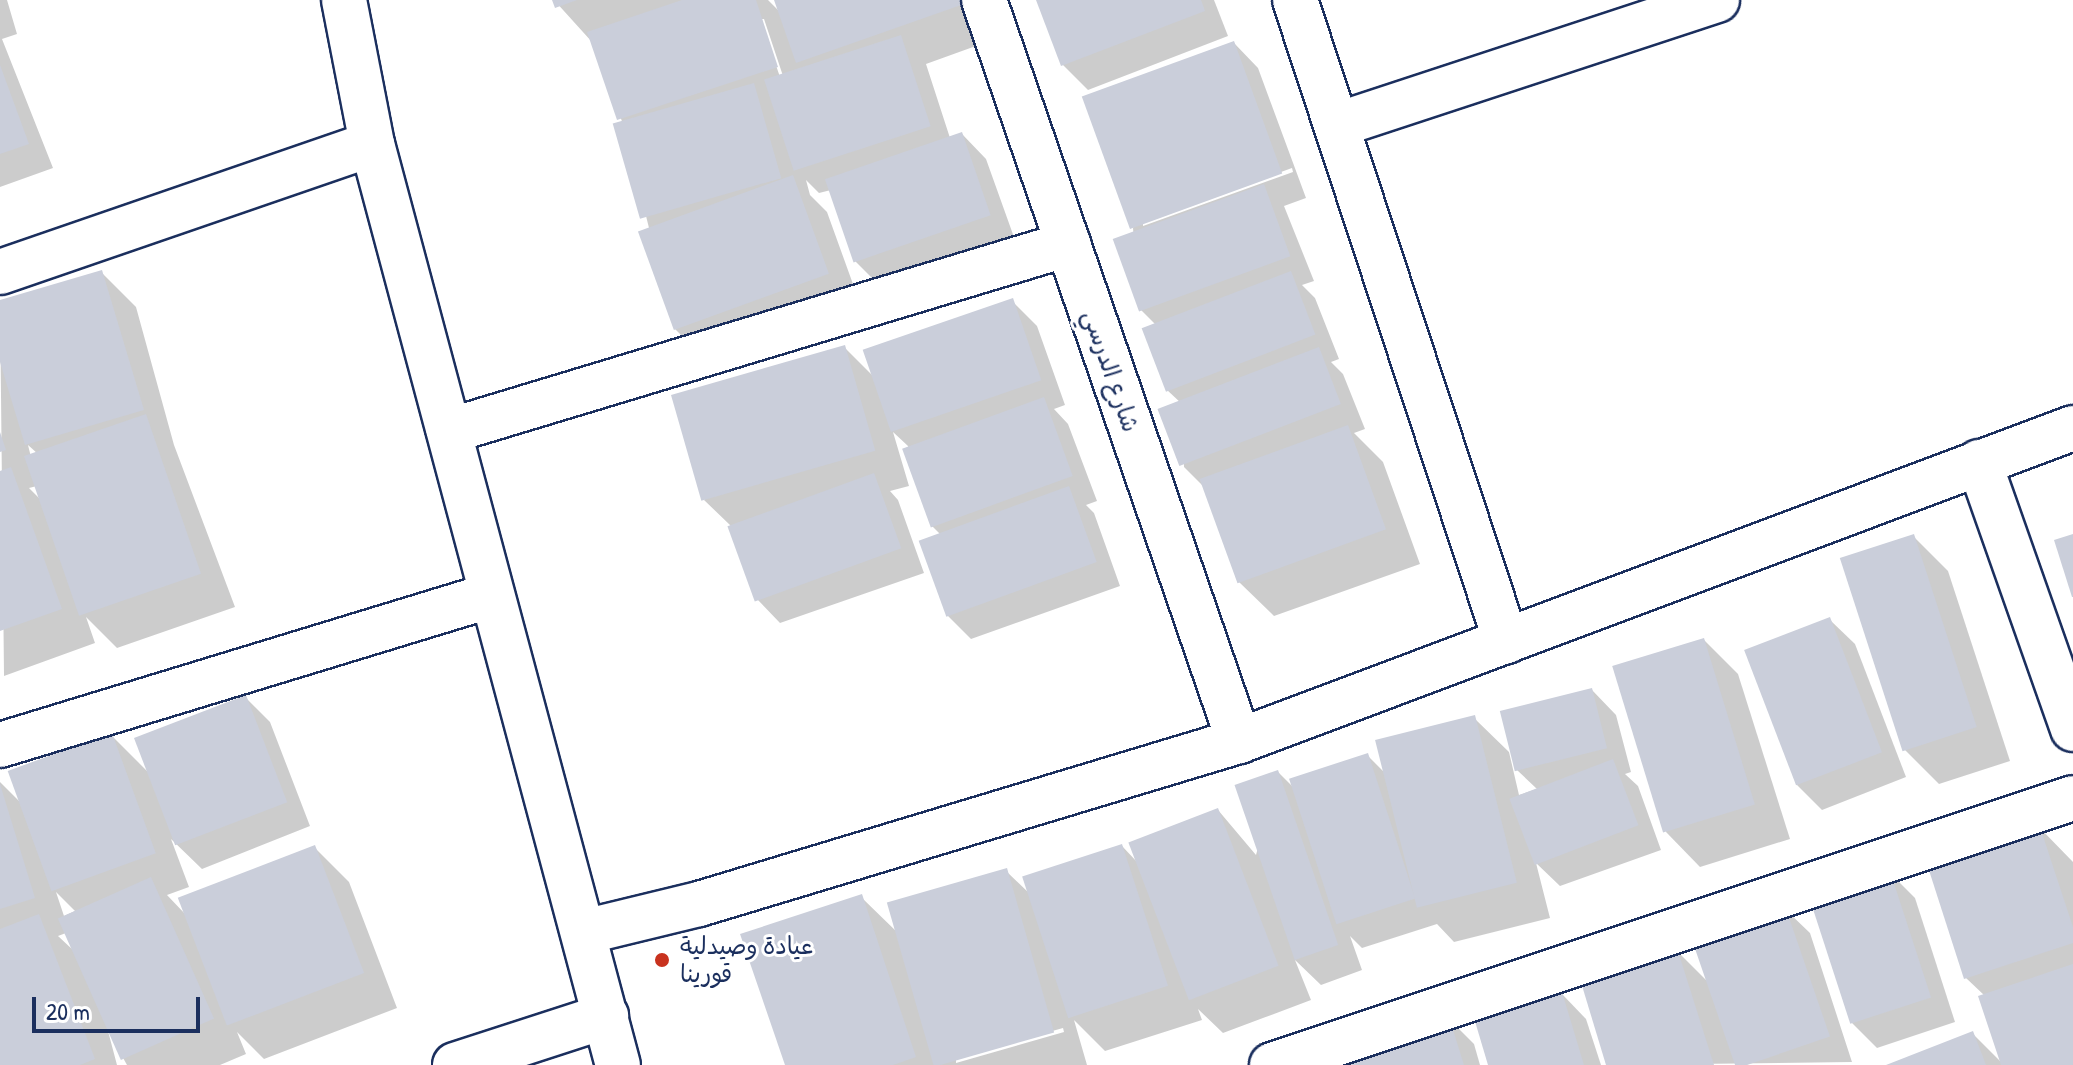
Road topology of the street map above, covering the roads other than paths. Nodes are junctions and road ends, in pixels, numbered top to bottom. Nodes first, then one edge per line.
1 (344, 0) edge
2 (984, 0) edge
3 (1295, 0) edge
4 (1717, 0) edge
5 (1337, 125) junction
6 (372, 144) junction
7 (1068, 244) junction
8 (0, 272) edge
9 (2073, 428) edge
10 (449, 431) junction
11 (1979, 462) junction
12 (492, 595) junction
13 (1506, 641) junction
14 (2073, 729) edge
15 (1239, 741) junction
16 (0, 745) edge
17 (2073, 798) edge
18 (584, 932) junction
19 (606, 1016) junction
20 (455, 1065) edge
21 (618, 1065) edge
22 (1272, 1065) edge

1 - 6 street
2 - 7 street, شارع الدرسي
3 - 5 street
4 - 5 street
5 - 13 street
6 - 8 street
6 - 10 street
7 - 10 street
7 - 15 street, شارع الدرسي
9 - 11 street
10 - 12 street
11 - 13 street
11 - 14 street
12 - 16 street
12 - 18 street
13 - 15 street
15 - 18 street
17 - 22 street
18 - 19 street
19 - 20 street
19 - 21 street

